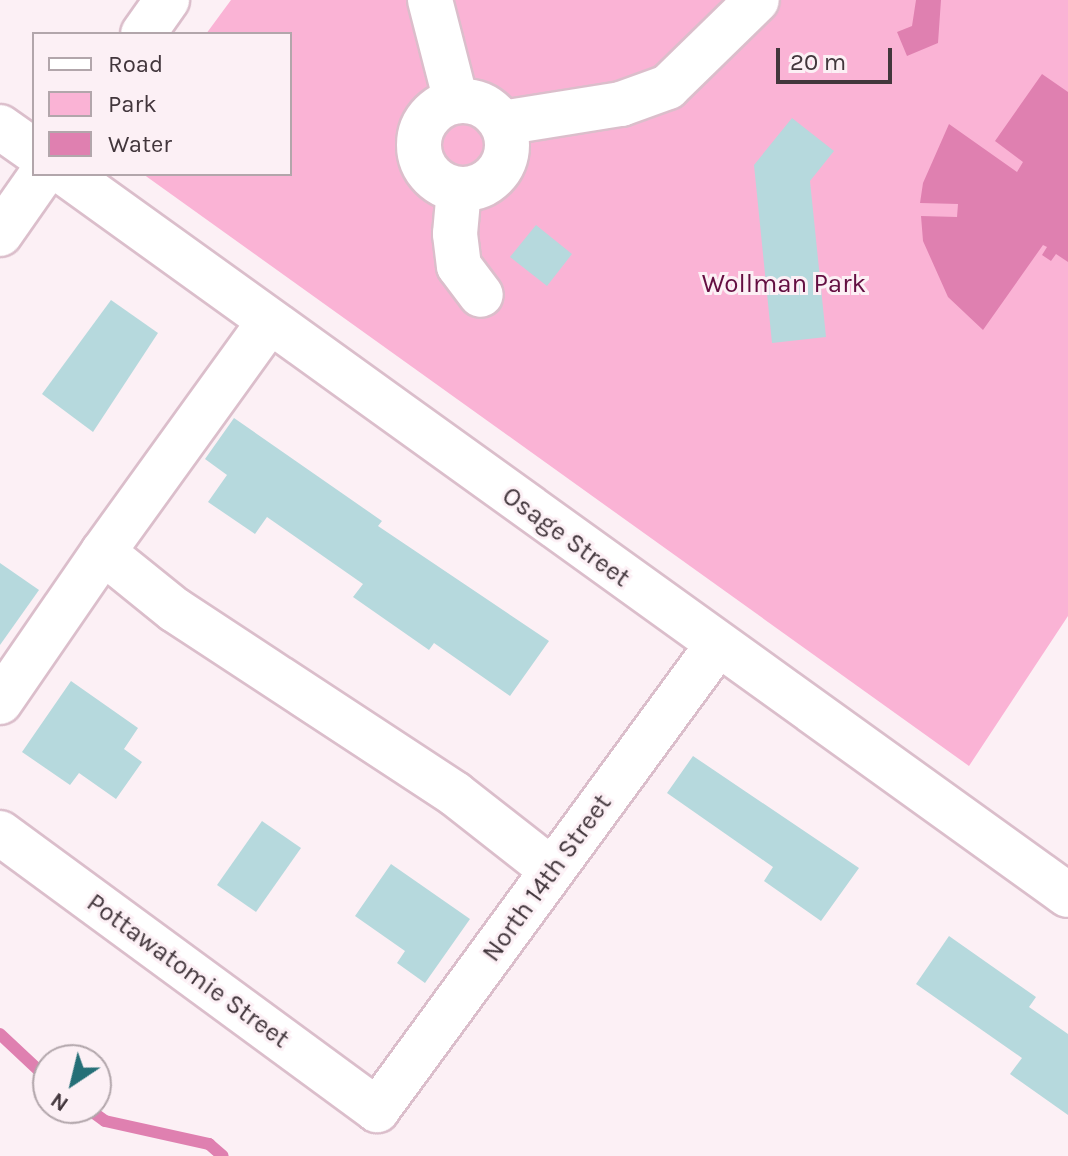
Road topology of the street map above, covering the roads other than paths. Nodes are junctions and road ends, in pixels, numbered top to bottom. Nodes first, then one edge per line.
1 (167, 0) edge
2 (430, 0) edge
3 (757, 0) edge
4 (144, 32) edge
5 (456, 101) junction
6 (502, 123) junction
7 (0, 127) edge
8 (32, 150) edge
9 (41, 176) edge
10 (69, 176) edge
11 (459, 189) junction
12 (0, 234) edge
13 (481, 295) dead end
14 (269, 322) junction
15 (103, 552) junction
16 (716, 647) junction
17 (0, 702) edge
18 (0, 833) edge
19 (552, 870) junction
20 (1068, 895) edge
21 (377, 1110) joint

1 - 4 street
2 - 5 street
3 - 6 street
5 - 6 street
5 - 11 street
6 - 11 street
7 - 8 street
9 - 12 street
10 - 14 street, Osage Street
11 - 13 street
14 - 15 street
14 - 16 street, Osage Street
15 - 17 street
15 - 19 street
16 - 19 street, North 14th Street
16 - 20 street, Osage Street
18 - 21 street, Pottawatomie Street
19 - 21 street, North 14th Street

